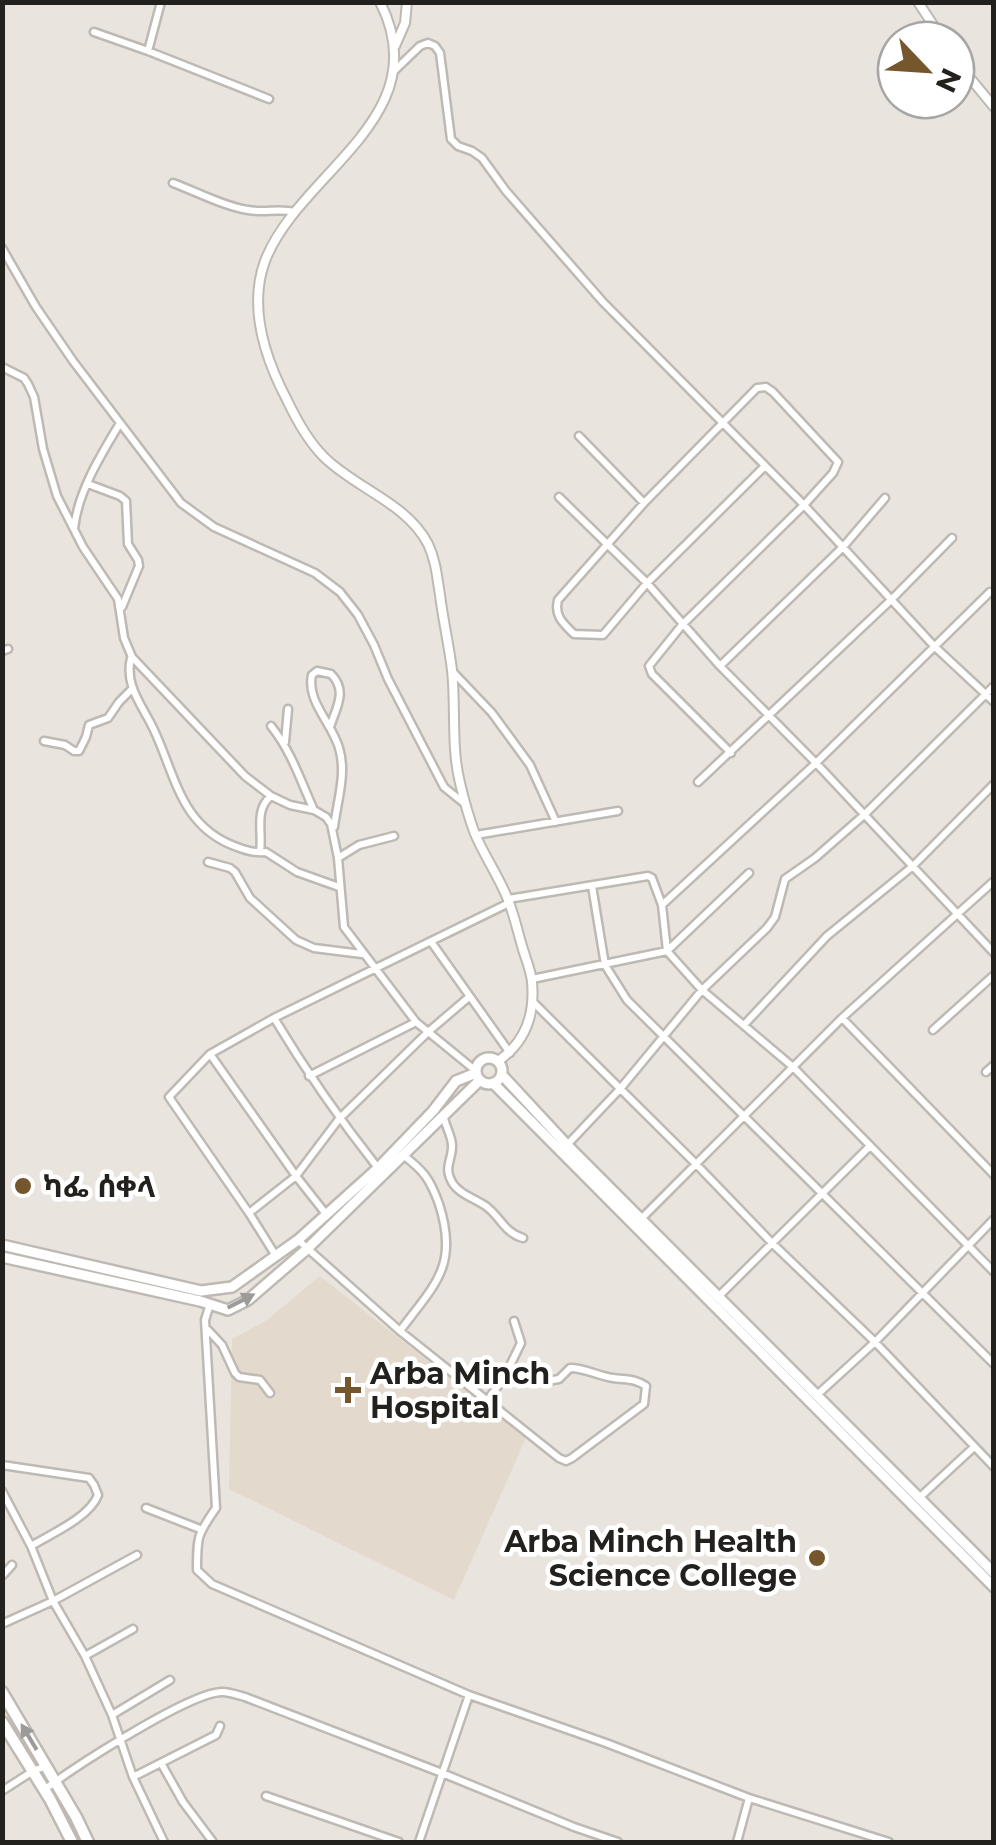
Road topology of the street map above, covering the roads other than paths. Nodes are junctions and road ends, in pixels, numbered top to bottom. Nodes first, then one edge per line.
1 (162, 2) edge
2 (380, 2) edge
3 (408, 2) edge
4 (94, 32) dead end
5 (393, 50) junction
6 (148, 51) junction
7 (393, 72) junction
8 (976, 85) edge
9 (269, 98) dead end
10 (994, 107) edge
11 (173, 184) dead end
12 (296, 212) junction
13 (2, 248) edge
14 (2, 367) edge
15 (120, 423) junction
16 (725, 423) junction
17 (579, 436) dead end
18 (765, 466) junction
19 (88, 484) junction
20 (559, 497) dead end
21 (885, 498) dead end
22 (644, 503) junction
23 (804, 505) junction
24 (74, 530) junction
25 (952, 538) dead end
26 (606, 545) junction
27 (843, 548) junction
28 (647, 584) junction
29 (990, 592) dead end
30 (891, 600) junction
31 (121, 610) junction
32 (682, 624) junction
33 (934, 646) junction
34 (132, 656) junction
35 (720, 666) junction
36 (452, 670) junction
37 (994, 686) edge
38 (133, 688) junction
39 (985, 694) junction
40 (994, 702) edge
41 (288, 710) dead end
42 (769, 714) junction
43 (271, 726) dead end
44 (330, 727) junction
45 (44, 742) dead end
46 (285, 744) junction
47 (731, 753) junction
48 (816, 763) junction
49 (698, 782) dead end
50 (994, 784) edge
51 (271, 796) junction
52 (465, 804) junction
53 (314, 810) junction
54 (618, 811) dead end
55 (864, 815) junction
56 (556, 822) junction
57 (394, 836) dead end
58 (476, 836) junction
59 (333, 838) junction
60 (260, 852) junction
61 (338, 858) junction
62 (208, 862) dead end
63 (913, 866) junction
64 (749, 874) dead end
65 (994, 881) edge
66 (592, 886) junction
67 (339, 887) junction
68 (509, 901) junction
69 (662, 905) junction
70 (956, 914) junction
71 (432, 942) junction
72 (667, 951) junction
73 (994, 953) edge
74 (364, 954) junction
75 (605, 965) junction
76 (375, 968) junction
77 (994, 975) edge
78 (532, 979) junction
79 (702, 990) junction
80 (469, 997) junction
81 (532, 1001) junction
82 (274, 1018) junction
83 (842, 1018) junction
84 (416, 1022) junction
85 (744, 1025) junction
86 (933, 1030) dead end
87 (428, 1032) junction
88 (664, 1036) junction
89 (510, 1053) junction
90 (210, 1054) junction
91 (498, 1061) junction
92 (994, 1065) edge
93 (793, 1068) junction
94 (986, 1072) dead end
95 (477, 1075) junction
96 (309, 1076) junction
97 (498, 1079) junction
98 (620, 1089) junction
99 (443, 1116) junction
100 (744, 1116) junction
101 (339, 1119) junction
102 (567, 1145) junction
103 (870, 1146) junction
104 (403, 1154) junction
105 (696, 1164) junction
106 (378, 1168) junction
107 (994, 1175) edge
108 (296, 1176) junction
109 (824, 1193) junction
110 (250, 1212) junction
111 (326, 1214) junction
112 (994, 1219) edge
113 (637, 1222) junction
114 (523, 1238) dead end
115 (298, 1240) junction
116 (773, 1244) junction
117 (2, 1245) edge
118 (968, 1245) junction
119 (307, 1249) junction
120 (276, 1256) junction
121 (2, 1257) edge
122 (994, 1272) edge
123 (116, 1277) junction
124 (923, 1292) junction
125 (718, 1297) junction
126 (210, 1304) junction
127 (514, 1321) dead end
128 (208, 1329) junction
129 (400, 1331) junction
130 (875, 1342) junction
131 (994, 1364) edge
132 (505, 1376) junction
133 (270, 1393) dead end
134 (817, 1395) junction
135 (487, 1401) junction
136 (974, 1447) junction
137 (2, 1465) edge
138 (994, 1466) edge
139 (2, 1492) edge
140 (918, 1499) junction
141 (146, 1508) dead end
142 (200, 1529) junction
143 (31, 1546) junction
144 (137, 1556) dead end
145 (12, 1564) dead end
146 (992, 1570) edge
147 (2, 1576) edge
148 (994, 1588) edge
149 (54, 1600) junction
150 (2, 1624) edge
151 (133, 1629) dead end
152 (85, 1656) junction
153 (170, 1680) dead end
154 (2, 1692) edge
155 (469, 1694) junction
156 (112, 1716) junction
157 (2, 1722) edge
158 (220, 1726) dead end
159 (119, 1742) junction
160 (161, 1763) junction
161 (46, 1766) junction
162 (33, 1771) junction
163 (442, 1772) junction
164 (133, 1777) junction
165 (56, 1781) junction
166 (44, 1790) junction
167 (2, 1791) edge
168 (266, 1796) dead end
169 (748, 1798) junction
170 (72, 1842) edge
171 (88, 1842) edge
172 (164, 1842) edge
173 (214, 1842) edge
174 (400, 1842) edge
175 (419, 1842) edge
176 (618, 1842) edge
177 (738, 1842) edge
178 (888, 1842) edge

1 - 6 street
2 - 5 street
3 - 5 street
4 - 6 street
5 - 7 street
6 - 9 street
7 - 12 street
7 - 16 street
8 - 10 street
11 - 12 street
12 - 36 street
13 - 15 street
14 - 24 street
15 - 19 street
15 - 52 street
16 - 18 street
16 - 22 street
16 - 23 street
17 - 22 street
18 - 23 street
18 - 28 street
19 - 24 street
19 - 31 street
20 - 26 street
21 - 27 street
22 - 26 street
23 - 27 street
23 - 32 street
24 - 31 street
25 - 30 street
26 - 28 street
26 - 28 street
27 - 30 street
27 - 35 street
28 - 32 street
29 - 33 street
30 - 33 street
30 - 42 street
31 - 34 street
32 - 35 street
32 - 47 street
33 - 39 street
33 - 48 street
34 - 38 street
34 - 51 street
35 - 42 street
36 - 52 street
36 - 56 street
37 - 39 street
38 - 45 street
38 - 60 street
39 - 40 street
39 - 55 street
41 - 46 street
42 - 47 street
42 - 48 street
43 - 46 street
44 - 44 street
44 - 59 street
46 - 53 street
47 - 49 street
48 - 55 street
48 - 69 street
50 - 63 street
51 - 53 street
51 - 60 street
52 - 58 street
53 - 59 street
54 - 56 street
55 - 63 street
55 - 79 street
56 - 58 street
57 - 61 street
58 - 68 street
59 - 61 street
60 - 67 street
61 - 67 street
62 - 74 street
63 - 70 street
63 - 85 street
64 - 72 street
65 - 70 street
66 - 68 street
66 - 69 street
66 - 75 street
67 - 74 street
68 - 71 street
68 - 78 street
69 - 72 street
70 - 73 street
70 - 83 street
71 - 76 street
71 - 80 street
72 - 75 street
72 - 79 street
74 - 76 street
75 - 78 street
75 - 88 street
76 - 82 street
76 - 84 street
77 - 86 street
78 - 81 street
79 - 85 street
79 - 88 street
80 - 87 street
80 - 89 street
81 - 89 street
81 - 98 street
82 - 90 street
82 - 96 street
83 - 93 street
83 - 107 street
84 - 87 street
84 - 96 street
85 - 93 street
87 - 95 street
87 - 101 street
88 - 98 street
88 - 100 street
89 - 91 street
90 - 108 street
90 - 110 street
91 - 95 main road
91 - 97 main road
92 - 94 street
93 - 100 street
93 - 103 street
95 - 97 main road
95 - 99 main road
95 - 106 main road
96 - 101 street
97 - 102 main road
97 - 113 main road
98 - 102 street
98 - 105 street
99 - 104 main road
99 - 114 street
100 - 105 street
100 - 109 street
101 - 106 street
101 - 108 street
102 - 113 main road
103 - 109 street
103 - 118 street
104 - 119 main road
104 - 129 street
105 - 113 street
105 - 116 street
106 - 111 main road
108 - 110 street
108 - 111 street
109 - 116 street
109 - 124 street
110 - 120 street
111 - 115 main road
112 - 118 street
113 - 125 main road
113 - 148 main road
115 - 119 street
115 - 120 main road
116 - 125 street
116 - 130 street
117 - 123 main road
118 - 122 street
118 - 124 street
126 -> 119 main road
119 - 129 street
120 - 123 main road
121 - 123 main road
123 - 126 main road
124 - 130 street
124 - 131 street
125 - 134 main road
126 - 128 street
127 - 132 street
128 - 133 street
128 - 142 street
129 - 135 street
130 - 134 street
130 - 136 street
132 - 135 street
132 - 135 street
134 - 140 main road
136 - 138 street
136 - 140 street
137 - 143 street
139 - 143 street
140 - 146 main road
141 - 142 street
142 - 155 street
143 - 149 street
144 - 149 street
145 - 147 street
149 - 150 street
149 - 152 street
151 - 152 street
152 - 156 street
153 - 156 street
161 -> 154 highway
155 - 163 street
155 - 169 street
156 - 159 street
157 - 162 highway
158 - 160 street
159 - 163 street
159 - 164 street
159 - 165 street
160 - 164 street
160 - 173 street
161 - 162 street
161 - 165 highway
162 - 166 highway
162 - 167 street
163 - 175 street
163 - 176 street
164 - 172 street
165 - 166 street
165 - 171 highway
166 - 170 highway
168 - 174 street
169 - 177 street
169 - 178 street

